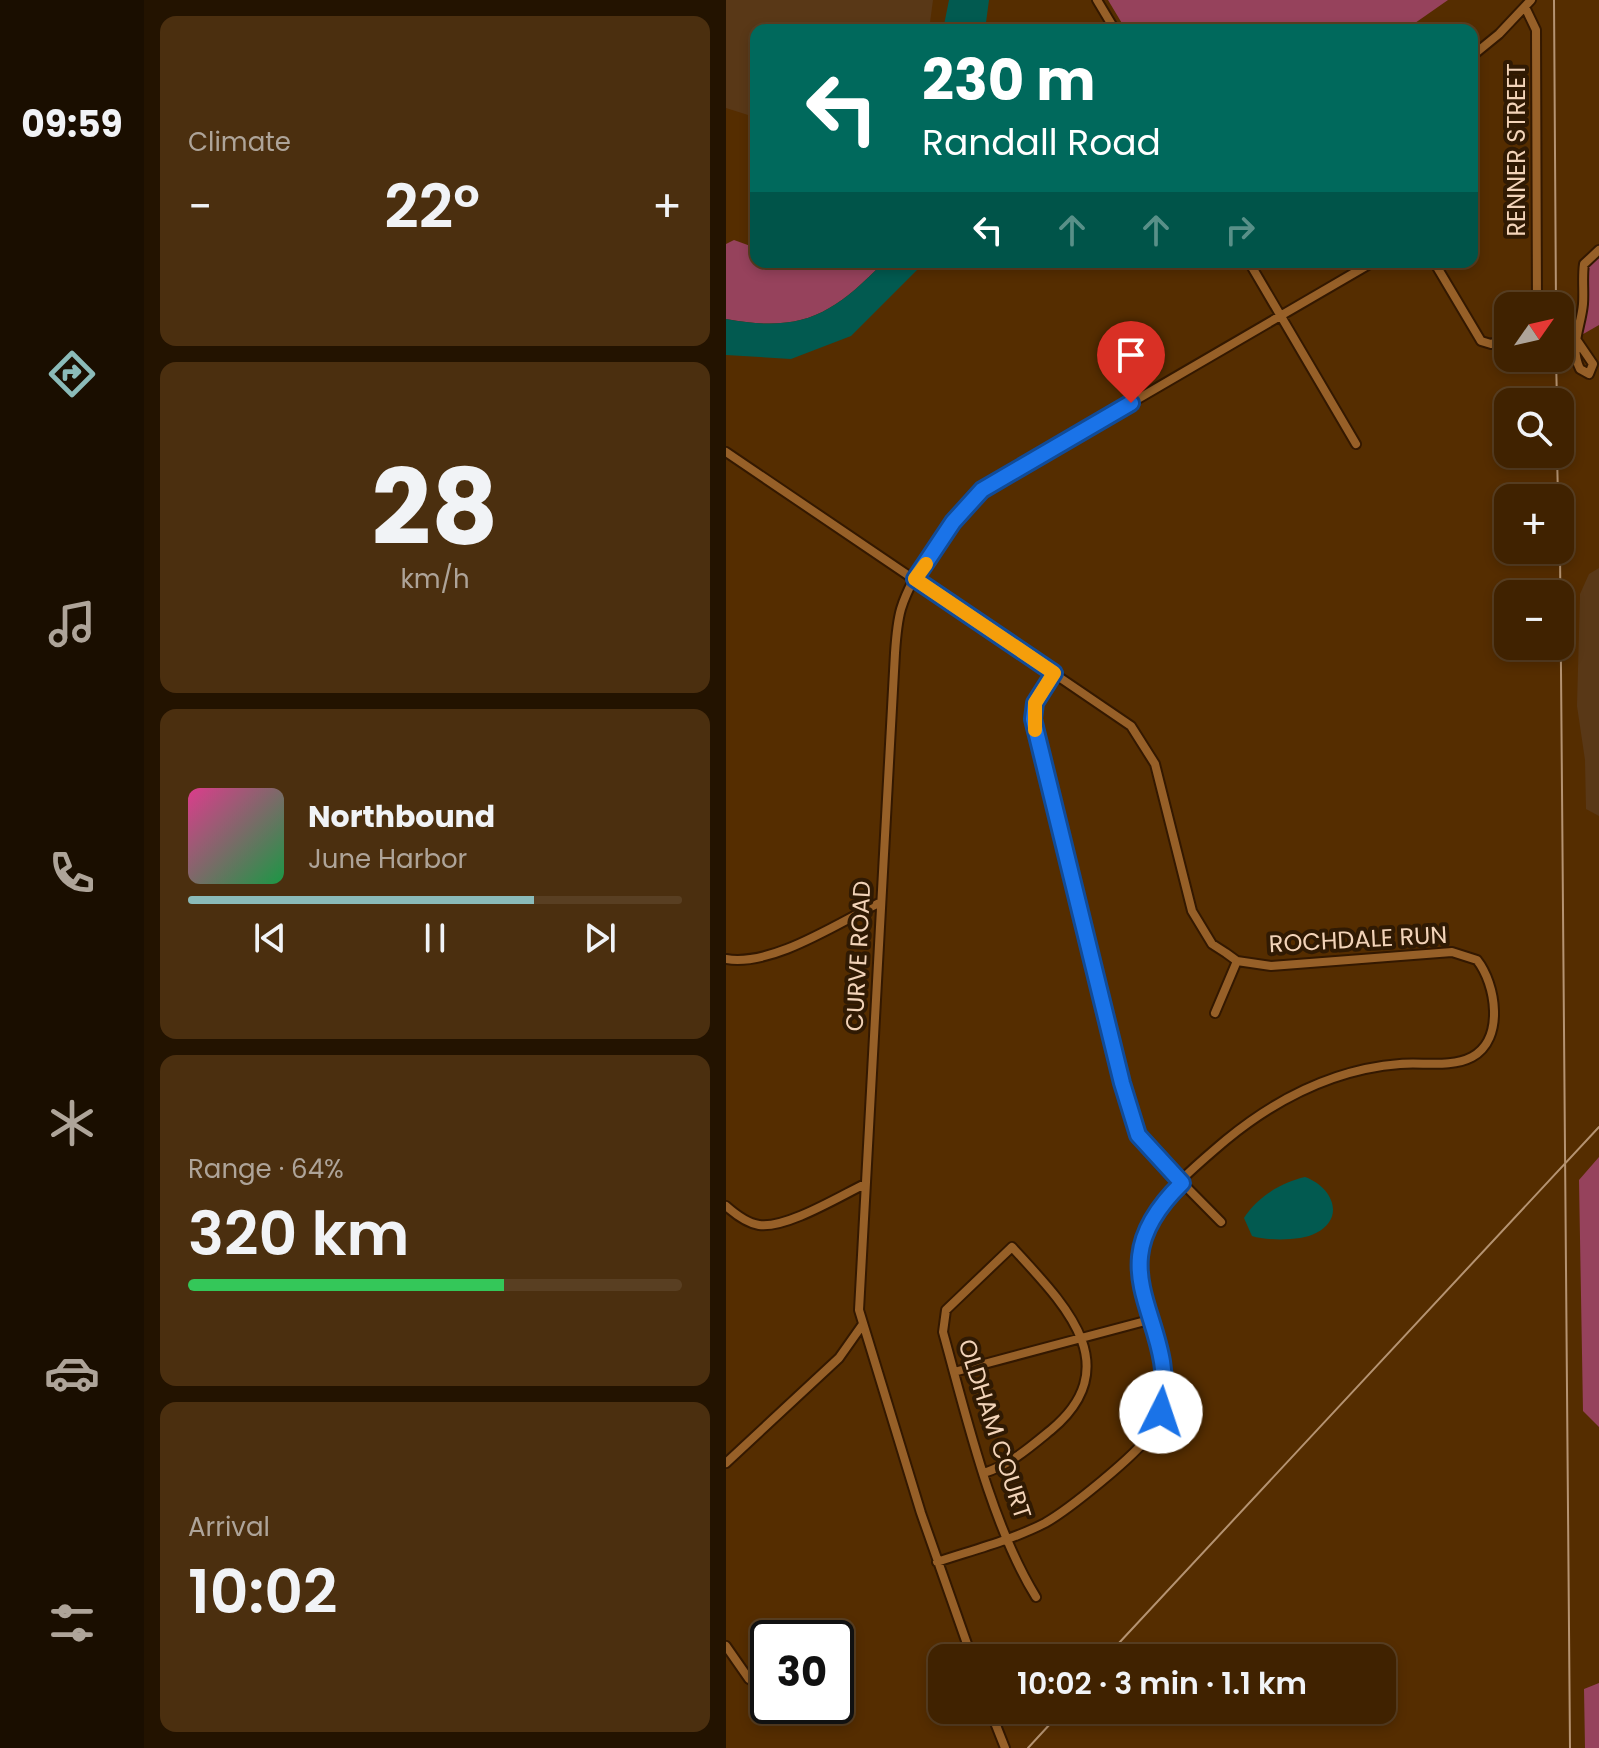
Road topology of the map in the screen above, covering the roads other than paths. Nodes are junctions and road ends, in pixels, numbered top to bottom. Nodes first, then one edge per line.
1 (1097, 0) edge
2 (1528, 3) edge
3 (1111, 24) edge
4 (1478, 50) edge
5 (1599, 250) edge
6 (1252, 268) edge
7 (1362, 268) edge
8 (1438, 268) edge
9 (1537, 292) edge
10 (1279, 315) junction
11 (1576, 339) dead end
12 (1494, 343) edge
13 (1356, 444) dead end
14 (726, 452) edge
15 (915, 579) junction
16 (1054, 673) junction
17 (881, 902) junction
18 (726, 959) edge
19 (1237, 961) junction
20 (1215, 1013) dead end
21 (1182, 1183) junction
22 (865, 1184) junction
23 (726, 1206) edge
24 (1221, 1222) dead end
25 (1149, 1320) junction
26 (863, 1324) junction
27 (1079, 1339) junction
28 (954, 1372) junction
29 (726, 1463) edge
30 (984, 1473) junction
31 (1009, 1538) junction
32 (937, 1562) junction
33 (1036, 1597) dead end
34 (967, 1644) edge
35 (726, 1646) edge
36 (750, 1680) edge
37 (996, 1724) edge
38 (1005, 1748) edge

1 - 3 street
2 - 4 street
2 - 9 street, RENNER STREET
5 - 11 street
6 - 10 street
7 - 10 street, CURVE ROAD
8 - 12 street
10 - 13 street
10 - 15 street, CURVE ROAD
14 - 15 street, ROCHDALE RUN
15 - 16 street, ROCHDALE RUN
15 - 17 street, CURVE ROAD
16 - 19 street, ROCHDALE RUN
16 - 21 street
17 - 18 street
17 - 22 street, CURVE ROAD
19 - 20 street
19 - 21 street, ROCHDALE RUN
21 - 24 street
21 - 25 street
22 - 23 street
22 - 26 street, CURVE ROAD
25 - 27 street
25 - 31 street
26 - 29 street
26 - 32 street, CURVE ROAD
27 - 28 street
27 - 28 street, OLDHAM COURT
27 - 30 street
28 - 30 street, OLDHAM COURT
30 - 31 street, OLDHAM COURT
31 - 32 street
31 - 33 street, OLDHAM COURT
32 - 34 street, CURVE ROAD
35 - 36 street
37 - 38 street

